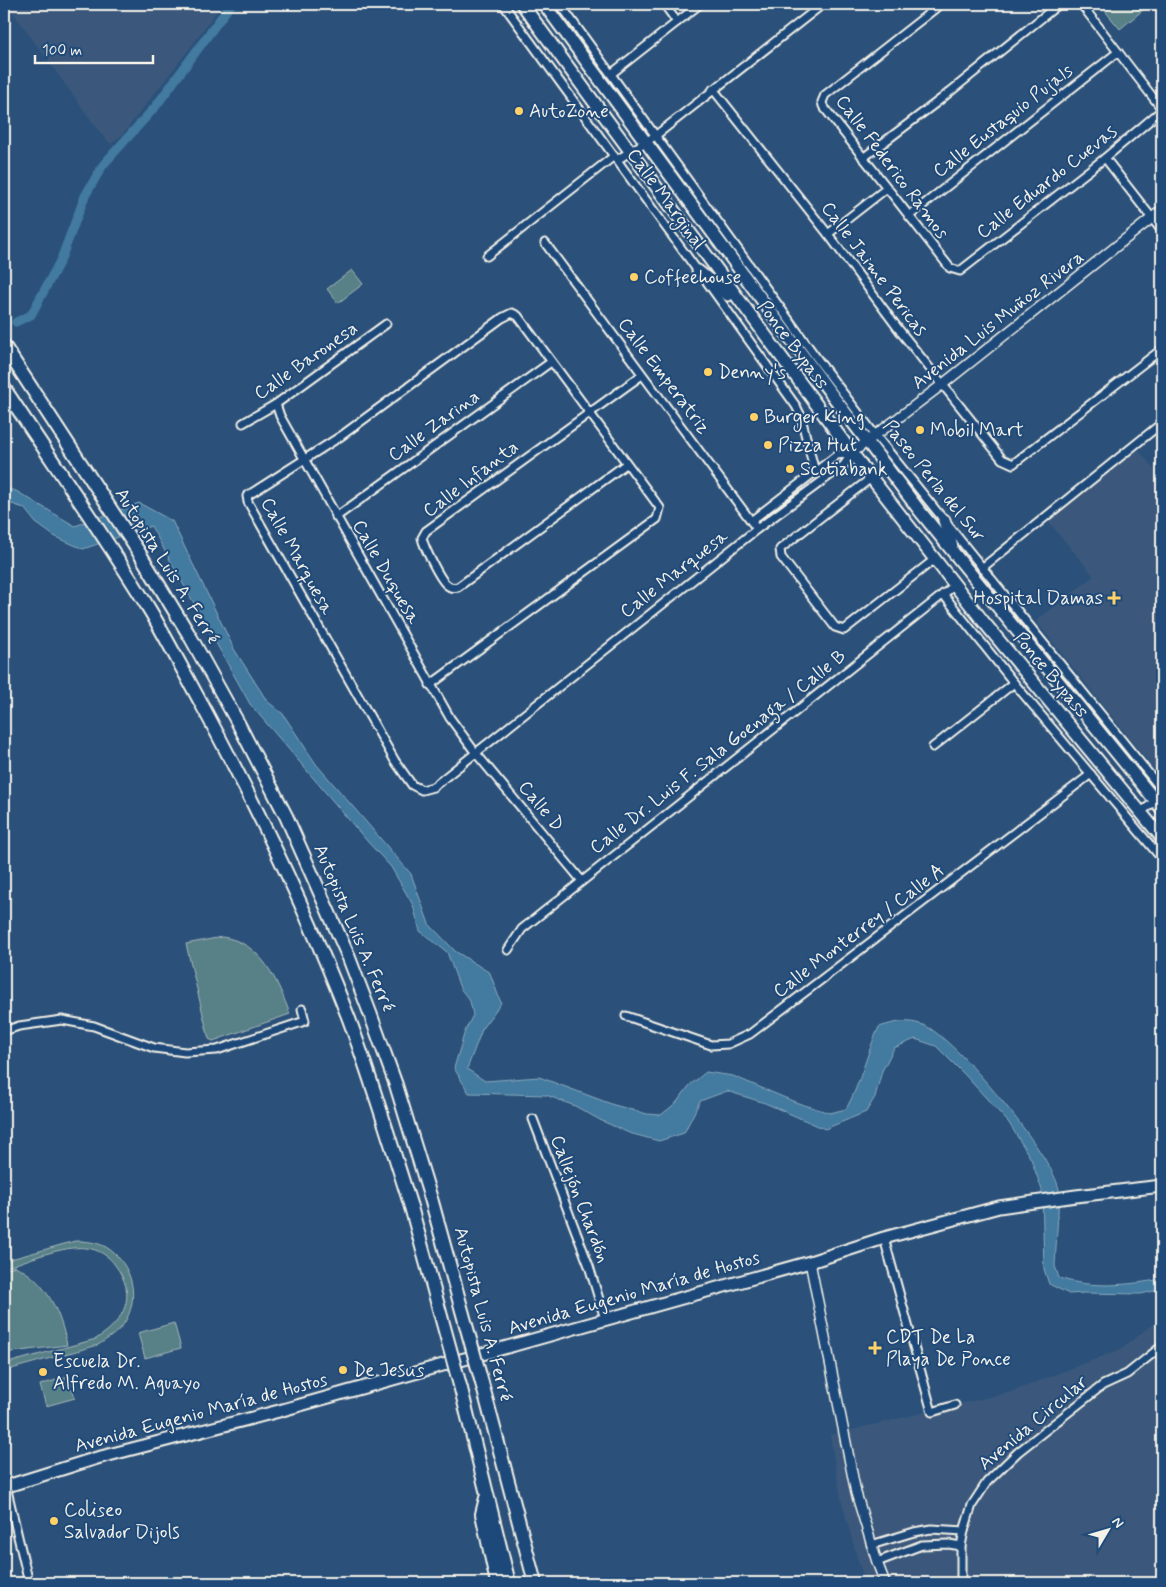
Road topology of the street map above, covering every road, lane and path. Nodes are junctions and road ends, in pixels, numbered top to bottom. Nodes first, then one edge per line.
1 (503, 4) edge
2 (522, 4) edge
3 (544, 4) edge
4 (560, 4) edge
5 (664, 4) edge
6 (700, 4) edge
7 (823, 4) edge
8 (941, 4) edge
9 (1059, 4) edge
10 (1081, 4) edge
11 (677, 22) junction
12 (1118, 52) junction
13 (611, 74) junction
14 (714, 89) junction
15 (1162, 110) edge
16 (650, 139) junction
17 (630, 152) junction
18 (616, 158) junction
19 (863, 158) junction
20 (1104, 158) junction
21 (887, 188) junction
22 (1162, 210) edge
23 (909, 216) junction
24 (1152, 218) junction
25 (1162, 231) edge
26 (828, 234) junction
27 (544, 243) dead end
28 (487, 256) dead end
29 (950, 268) joint
30 (698, 271) junction
31 (748, 315) junction
32 (386, 324) dead end
33 (4, 346) edge
34 (1162, 349) edge
35 (551, 362) junction
36 (642, 374) junction
37 (943, 384) junction
38 (4, 388) edge
39 (276, 404) junction
40 (590, 412) junction
41 (244, 423) dead end
42 (1162, 423) edge
43 (871, 439) junction
44 (852, 453) junction
45 (304, 460) junction
46 (626, 464) junction
47 (815, 472) junction
48 (871, 478) junction
49 (782, 496) junction
50 (790, 506) junction
51 (336, 517) junction
52 (751, 520) junction
53 (944, 520) junction
54 (757, 529) junction
55 (955, 556) junction
56 (934, 559) junction
57 (982, 568) junction
58 (955, 585) junction
59 (943, 594) junction
60 (1014, 683) junction
61 (430, 685) junction
62 (933, 747) dead end
63 (475, 752) junction
64 (1091, 774) junction
65 (1162, 790) edge
66 (1160, 802) edge
67 (1141, 812) junction
68 (1162, 838) edge
69 (1162, 859) edge
70 (582, 881) junction
71 (508, 950) dead end
72 (302, 1009) dead end
73 (626, 1016) dead end
74 (4, 1031) edge
75 (533, 1119) dead end
76 (1162, 1186) edge
77 (884, 1238) junction
78 (810, 1262) junction
79 (605, 1320) junction
80 (1162, 1346) edge
81 (955, 1405) dead end
82 (5, 1486) edge
83 (486, 1493) junction
84 (964, 1531) junction
85 (871, 1545) junction
86 (961, 1546) junction
87 (877, 1562) junction
88 (29, 1583) edge
89 (497, 1583) edge
90 (509, 1583) edge
91 (535, 1583) edge
92 (885, 1583) edge
93 (961, 1583) edge

1 - 18 street, Calle Marginal
2 - 17 main road, Ponce Bypass
3 - 16 main road, Ponce Bypass
4 - 13 street
5 - 11 street
6 - 11 street
7 - 14 street
8 - 19 street, Calle Federico Ramos
9 - 19 street
10 - 12 street
11 - 13 street
12 - 15 street
12 - 23 street, Calle Eustaquio Pujals
13 - 16 street
14 - 16 street
14 - 26 street, Calle Jaime Pericas
15 - 20 street, Calle Eduardo Cuevas
16 - 17 street
16 - 43 main road, Ponce Bypass
17 - 18 street
17 - 31 main road, Ponce Bypass
18 - 28 street
18 - 30 street, Calle Marginal
19 - 21 street, Calle Federico Ramos
20 - 24 street
20 - 29 street, Calle Eduardo Cuevas
21 - 23 street, Calle Federico Ramos
21 - 26 street
22 - 24 street, Avenida Luis Muñoz Rivera
23 - 29 street, Calle Federico Ramos
24 - 25 street
24 - 37 street, Avenida Luis Muñoz Rivera
26 - 37 street, Calle Jaime Pericas
27 - 36 street, Calle Emperatriz
30 - 31 main road
30 - 47 street, Calle Marginal
31 - 44 main road, Ponce Bypass
32 - 39 street, Calle Baronesa
33 - 91 highway, Autopista Luis A. Ferré, bridge
34 - 37 street, Calle Jaime Pericas
35 - 40 street, Calle Marquesa
35 - 45 street, Calle Marquesa
35 - 51 street, Calle Zarina
36 - 40 street, Calle Infanta
36 - 52 street, Calle Emperatriz
37 - 43 street, Avenida Luis Muñoz Rivera
38 - 83 highway, Autopista Luis A. Ferré, bridge
39 - 41 street, Calle Baronesa
39 - 45 street, Calle Duquesa
40 - 46 street, Calle Marquesa
40 - 46 street, Calle Infanta
42 - 57 street
43 - 44 street, Avenida Luis Muñoz Rivera
43 - 53 street, Paseo Perla del Sur
43 - 55 main road, Ponce Bypass
44 - 47 street
44 - 48 main road, Ponce Bypass
44 - 50 street, Calle Marquesa
45 - 51 street, Calle Duquesa
45 - 63 street, Calle Marquesa
46 - 61 street, Calle Marquesa
47 - 49 street
48 - 56 main road, Ponce Bypass
48 - 56 street
49 - 50 street
49 - 52 street
50 - 54 street, Calle Marquesa
51 - 61 street, Calle Duquesa
52 - 54 street, Calle Emperatriz
53 - 55 main road
53 - 57 street, Paseo Perla del Sur
54 - 63 street, Calle Marquesa
55 - 66 main road, Ponce Bypass
56 - 58 main road, Ponce Bypass
57 - 65 street, Paseo Perla del Sur
58 - 59 street, Calle Dr. Luis F. Sala Goenaga / Calle B
58 - 67 main road, Ponce Bypass
59 - 60 street
59 - 70 street, Calle Dr. Luis F. Sala Goenaga / Calle B
60 - 62 street
60 - 64 street
61 - 63 street, Calle Duquesa
63 - 70 street, Calle D
64 - 69 street
64 - 73 street, Calle Monterrey / Calle A
66 - 67 street
67 - 68 main road, Ponce Bypass
70 - 71 street, Calle Dr. Luis F. Sala Goenaga / Calle B
72 - 74 street
75 - 79 street, Callejón Chardón
76 - 77 main road, Avenida Eugenio María de Hostos
77 - 78 main road, Avenida Eugenio María de Hostos
77 - 81 street
78 - 79 main road, Avenida Eugenio María de Hostos
78 - 85 street
79 - 82 main road, Avenida Eugenio María de Hostos
80 - 84 street, Avenida Circular
82 - 88 street
83 - 89 highway
83 - 90 highway, Autopista Luis A. Ferré
84 - 85 street
84 - 86 street, Avenida Circular
85 - 87 street
86 - 87 street
86 - 93 street, Avenida Circular
87 - 92 street

